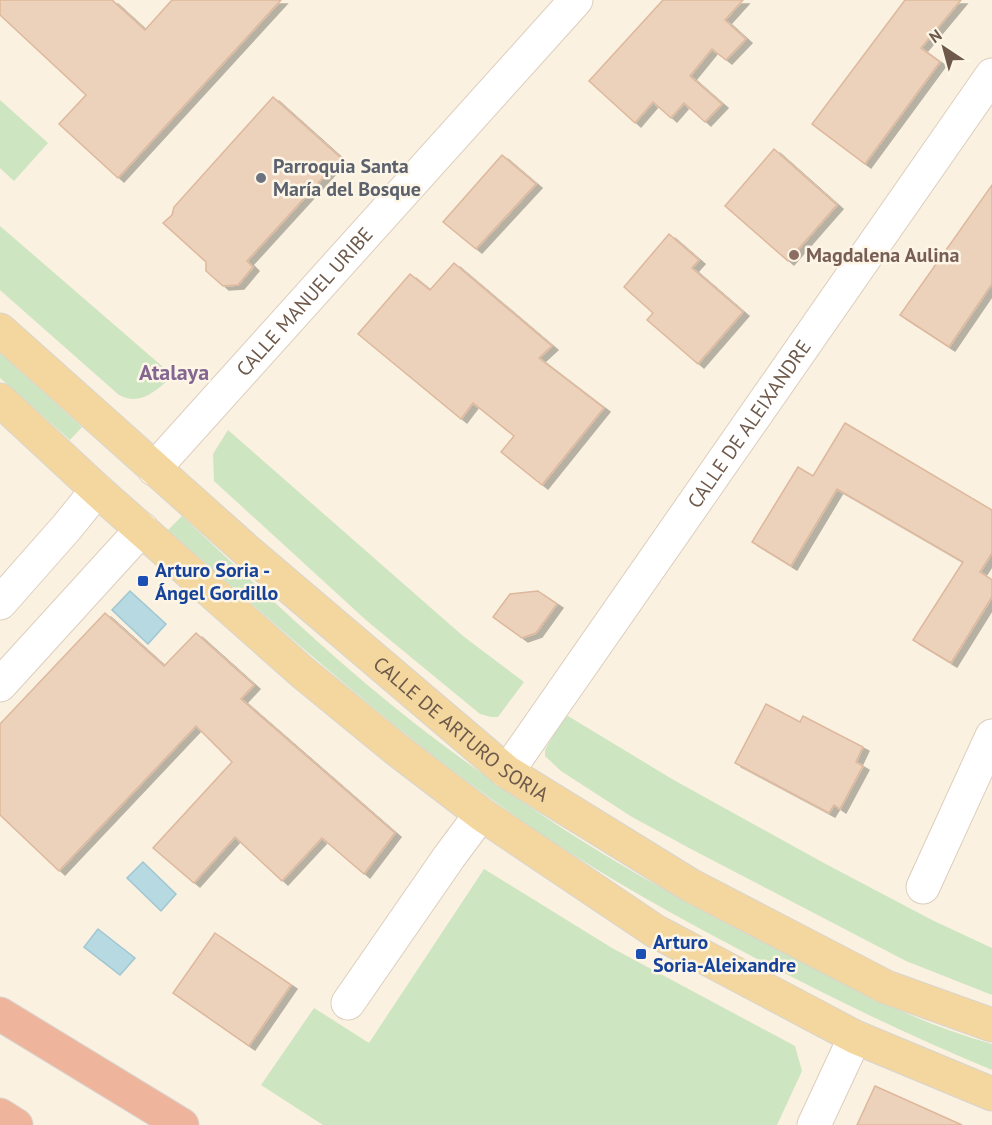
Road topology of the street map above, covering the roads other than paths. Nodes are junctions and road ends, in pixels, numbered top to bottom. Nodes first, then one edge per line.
1 (576, 0) edge
2 (992, 75) edge
3 (0, 330) edge
4 (0, 400) edge
5 (154, 469) junction
6 (97, 490) junction
7 (142, 529) junction
8 (0, 603) edge
9 (0, 686) edge
10 (992, 736) edge
11 (507, 772) junction
12 (481, 814) junction
13 (923, 887) dead end
14 (348, 1003) dead end
15 (0, 1014) edge
16 (992, 1025) edge
17 (855, 1037) junction
18 (992, 1094) edge
19 (0, 1115) edge
20 (16, 1125) edge
21 (182, 1125) edge
22 (814, 1125) edge

1 - 5 street, CALLE MANUEL URIBE
2 - 11 street, CALLE DE ALEIXANDRE
3 - 5 main road, CALLE DE ARTURO SORIA
4 - 6 main road
5 - 11 main road, CALLE DE ARTURO SORIA
6 - 7 main road
6 - 8 street
7 - 9 street
7 - 12 main road
10 - 13 street
11 - 16 main road, CALLE DE ARTURO SORIA
12 - 14 street
12 - 17 main road
15 - 21 highway
17 - 18 main road
17 - 22 street
19 - 20 highway

